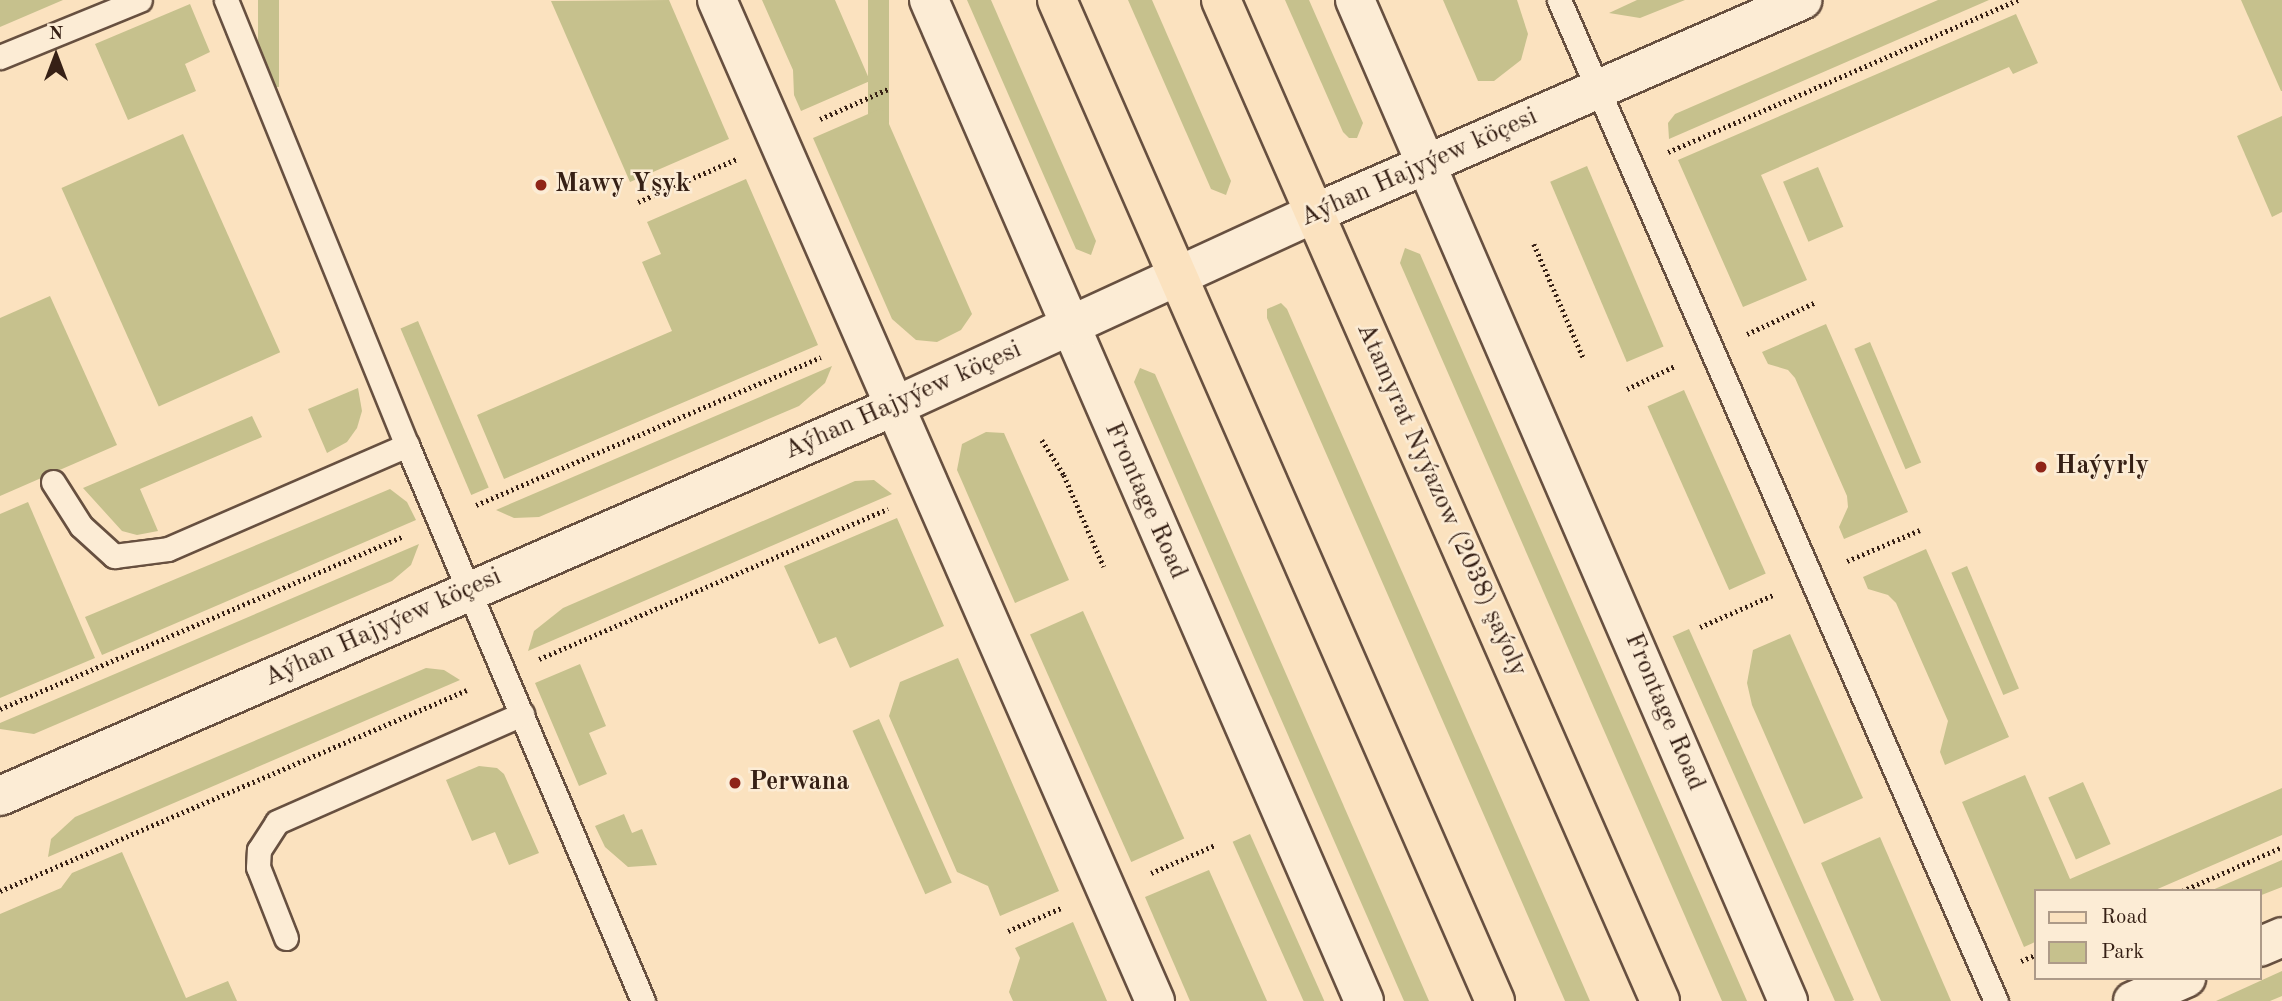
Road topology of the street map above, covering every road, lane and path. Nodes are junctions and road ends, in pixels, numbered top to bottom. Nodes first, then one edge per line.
1 (140, 0) edge
2 (226, 0) edge
3 (717, 0) edge
4 (929, 0) edge
5 (1057, 0) edge
6 (1221, 0) edge
7 (1355, 0) edge
8 (1559, 0) edge
9 (1802, 0) edge
10 (2018, 0) edge
11 (0, 57) edge
12 (1598, 90) junction
13 (1660, 156) dead end
14 (1429, 165) junction
15 (1315, 213) junction
16 (1534, 244) dead end
17 (1177, 276) junction
18 (1816, 302) dead end
19 (1069, 327) junction
20 (1741, 337) dead end
21 (1584, 359) dead end
22 (1683, 363) dead end
23 (1627, 389) dead end
24 (893, 407) junction
25 (1042, 440) dead end
26 (407, 445) junction
27 (53, 482) dead end
28 (895, 506) dead end
29 (1920, 530) dead end
30 (1842, 564) dead end
31 (1104, 567) dead end
32 (470, 591) junction
33 (1783, 591) dead end
34 (1700, 627) dead end
35 (505, 674) junction
36 (522, 714) junction
37 (0, 796) edge
38 (2282, 847) edge
39 (2187, 889) edge
40 (0, 891) edge
41 (2282, 937) edge
42 (286, 938) dead end
43 (2261, 946) edge
44 (2181, 980) edge
45 (643, 1001) edge
46 (1154, 1001) edge
47 (1364, 1001) edge
48 (1495, 1001) edge
49 (1660, 1001) edge
50 (1788, 1001) edge
51 (1996, 1001) edge
52 (2133, 1001) edge

1 - 11 lane
2 - 26 lane
3 - 24 street
4 - 19 street, Frontage Road
5 - 17 main road
6 - 15 main road, Atamyrat Nyýazow (2038) şaýoly
7 - 14 street, Frontage Road
8 - 12 lane
9 - 12 street, Aýhan Hajyýew köçesi
10 - 13 path
12 - 14 street, Aýhan Hajyýew köçesi
12 - 51 lane
14 - 15 street, Aýhan Hajyýew köçesi
14 - 50 street, Frontage Road
15 - 17 street, Aýhan Hajyýew köçesi
15 - 49 main road, Atamyrat Nyýazow (2038) şaýoly
16 - 21 path
17 - 19 street, Aýhan Hajyýew köçesi
17 - 48 main road
18 - 20 path
19 - 24 street, Aýhan Hajyýew köçesi
19 - 47 street, Frontage Road
22 - 23 path
24 - 32 street, Aýhan Hajyýew köçesi
24 - 46 street
25 - 31 path
26 - 27 lane
26 - 32 lane
28 - 35 path
29 - 30 path
32 - 35 lane
32 - 37 street, Aýhan Hajyýew köçesi
33 - 34 path
35 - 36 lane
35 - 40 path
36 - 42 lane
36 - 45 lane
38 - 39 path
41 - 43 street
44 - 52 street

